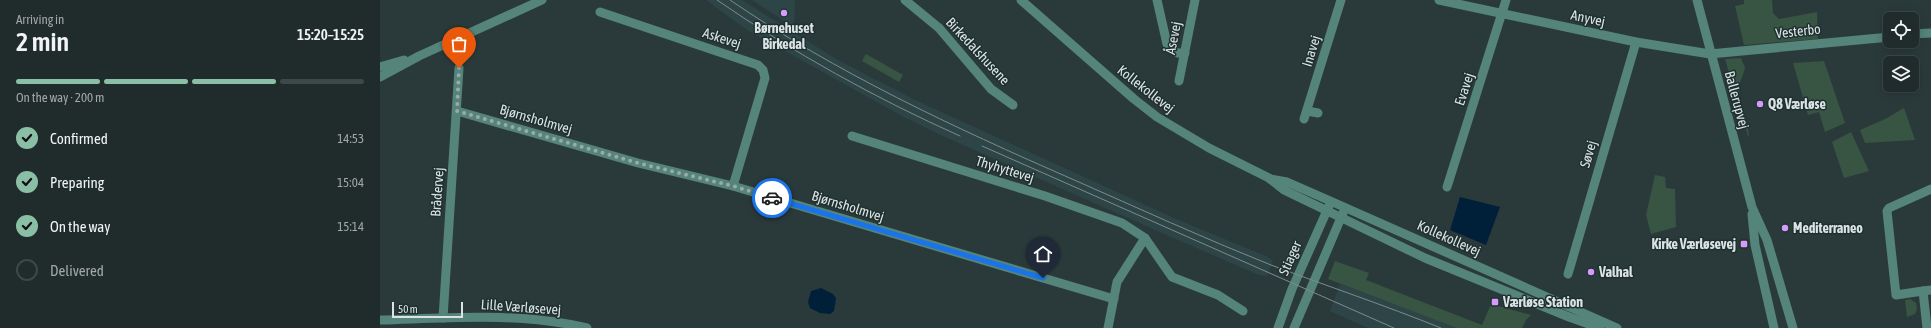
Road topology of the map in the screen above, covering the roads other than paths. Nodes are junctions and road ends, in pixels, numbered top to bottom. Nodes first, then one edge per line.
1 (542, 0) edge
2 (905, 0) edge
3 (1021, 0) edge
4 (1157, 0) edge
5 (1195, 0) edge
6 (1341, 0) edge
7 (1438, 0) edge
8 (1506, 0) edge
9 (1697, 0) edge
10 (600, 12) dead end
11 (1502, 14) junction
12 (1931, 33) edge
13 (1919, 34) edge
14 (1883, 37) edge
15 (1636, 42) junction
16 (1184, 53) junction
17 (1710, 54) junction
18 (419, 56) junction
19 (380, 66) edge
20 (459, 68) dead end
21 (380, 77) edge
22 (1180, 81) dead end
23 (1013, 105) dead end
24 (457, 111) junction
25 (1318, 114) dead end
26 (852, 136) dead end
27 (1269, 178) junction
28 (733, 186) junction
29 (1447, 187) dead end
30 (1931, 189) edge
31 (1331, 201) junction
32 (1752, 206) junction
33 (1345, 207) junction
34 (1326, 211) junction
35 (1340, 219) junction
36 (1145, 238) junction
37 (1568, 274) dead end
38 (1927, 290) edge
39 (1114, 299) junction
40 (1243, 311) dead end
41 (443, 318) junction
42 (380, 320) edge
43 (547, 324) edge
44 (588, 328) edge
45 (1108, 328) edge
46 (1278, 328) edge
47 (1294, 328) edge
48 (1600, 328) edge
49 (1617, 328) edge
50 (1774, 328) edge
51 (1792, 328) edge
52 (1927, 328) edge

1 - 18 street
2 - 23 street, Birkedalshusene
3 - 27 street, Kollekollevej
4 - 16 street
5 - 16 street, Åsevej
6 - 25 street, Inavej
7 - 11 street, Anyvej
8 - 11 street, Evavej
9 - 17 street, Ballerupvej
10 - 28 street, Askevej
11 - 15 street, Anyvej
11 - 29 street, Evavej
12 - 13 street
14 - 17 street, Vesterbo
15 - 17 street, Anyvej
15 - 37 street, Søvej
16 - 22 street, Åsevej
17 - 32 street, Ballerupvej
18 - 19 street
18 - 21 street
20 - 24 street, Brådervej
24 - 28 street, Bjørnsholmvej
24 - 41 street, Brådervej
26 - 36 street, Thyhyttevej
27 - 31 street, Kollekollevej
27 - 34 street, Kollekollevej
28 - 39 street, Bjørnsholmvej
30 - 38 street
31 - 33 street, Kollekollevej
31 - 34 street, Stiager
32 - 50 street, Ballerupvej
32 - 51 street, Ballerupvej
33 - 35 street
33 - 49 street, Kollekollevej
34 - 35 street, Kollekollevej
34 - 46 street, Stiager
35 - 47 street
35 - 48 street, Kollekollevej
36 - 39 street
36 - 40 street
38 - 52 street
39 - 45 street
41 - 42 street, Lille Værløsevej
41 - 43 street, Lille Værløsevej
43 - 44 street, Lille Værløsevej

